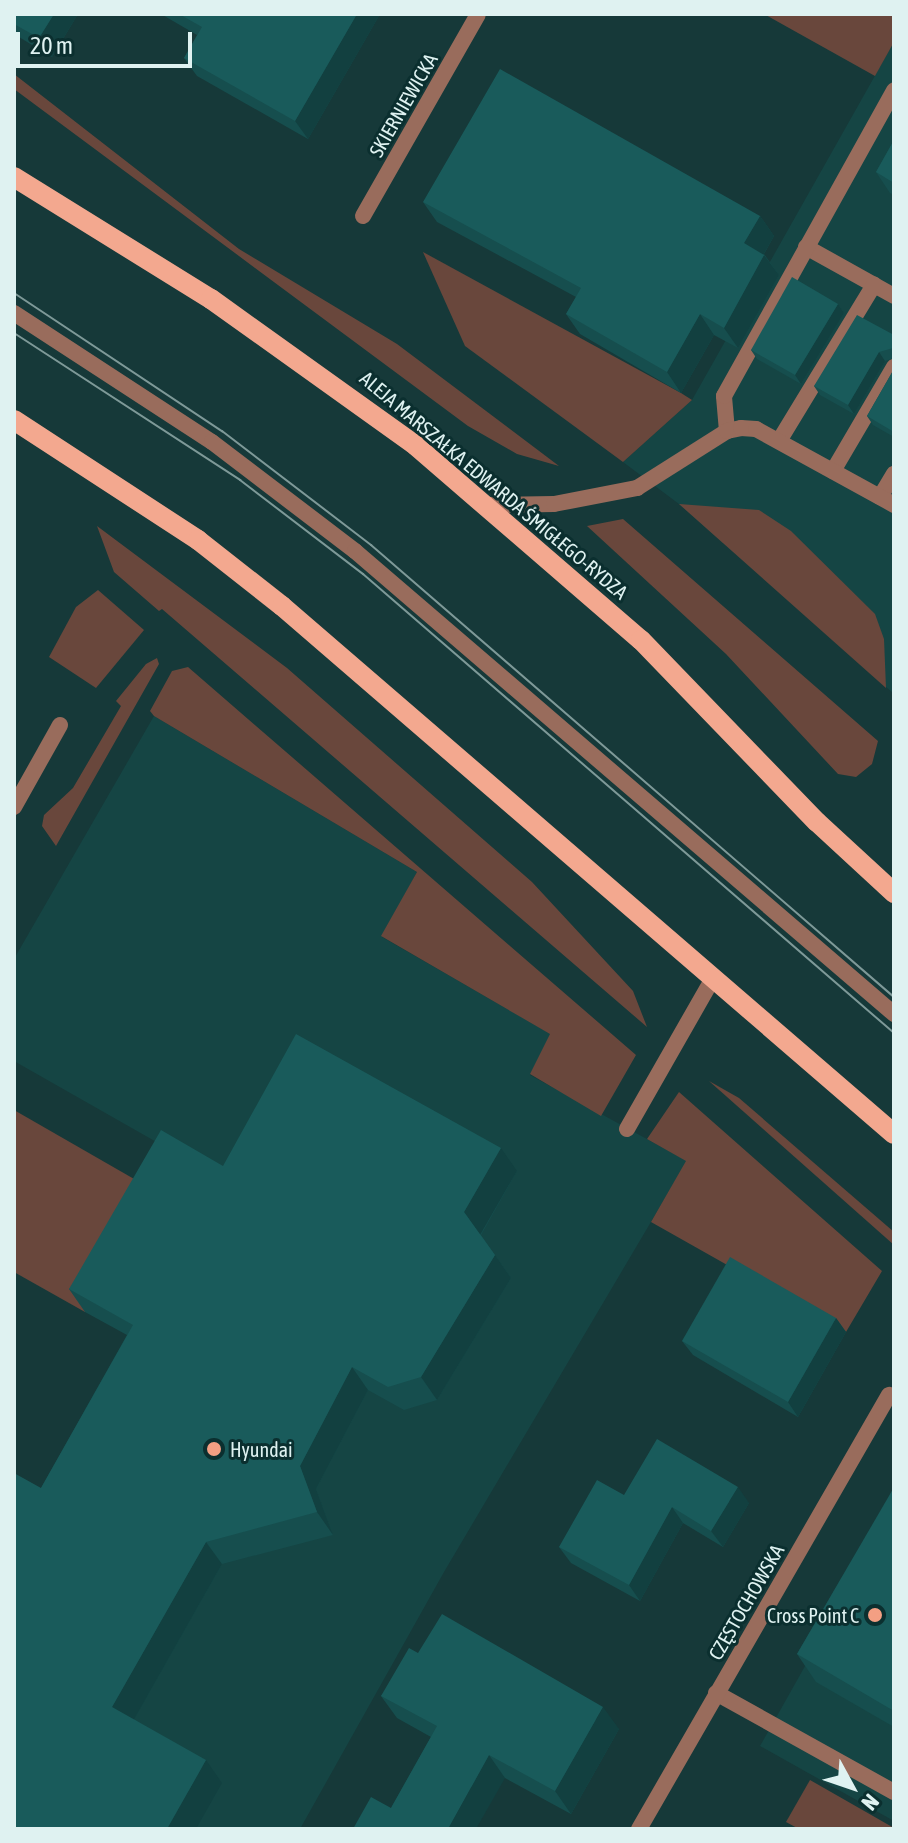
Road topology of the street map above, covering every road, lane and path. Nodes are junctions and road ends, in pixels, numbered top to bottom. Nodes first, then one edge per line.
1 (478, 14) edge
2 (894, 90) edge
3 (14, 177) edge
4 (363, 216) dead end
5 (806, 247) junction
6 (874, 285) junction
7 (894, 296) edge
8 (14, 313) edge
9 (894, 367) edge
10 (14, 420) edge
11 (727, 431) junction
12 (779, 441) junction
13 (833, 471) junction
14 (894, 474) edge
15 (887, 501) edge
16 (488, 505) junction
17 (60, 725) dead end
18 (14, 807) edge
19 (894, 893) edge
20 (713, 978) junction
21 (894, 1014) edge
22 (627, 1129) dead end
23 (894, 1134) edge
24 (889, 1395) dead end
25 (716, 1693) junction
26 (894, 1792) edge
27 (645, 1827) edge

1 - 4 street, SKIERNIEWICKA
2 - 5 street
3 - 16 main road, ALEJA MARSZAŁKA EDWARDA ŚMIGŁEGO-RYDZA
5 - 6 street
5 - 11 street
6 - 7 street
6 - 12 street
8 - 21 street
9 - 13 street
10 - 20 main road
11 - 12 street
11 - 16 street
12 - 13 street
13 - 15 street
14 - 15 street
16 - 19 main road, ALEJA MARSZAŁKA EDWARDA ŚMIGŁEGO-RYDZA
17 - 18 street
20 - 22 street
20 - 23 main road
24 - 25 street, CZĘSTOCHOWSKA
25 - 26 street
25 - 27 street, CZĘSTOCHOWSKA

